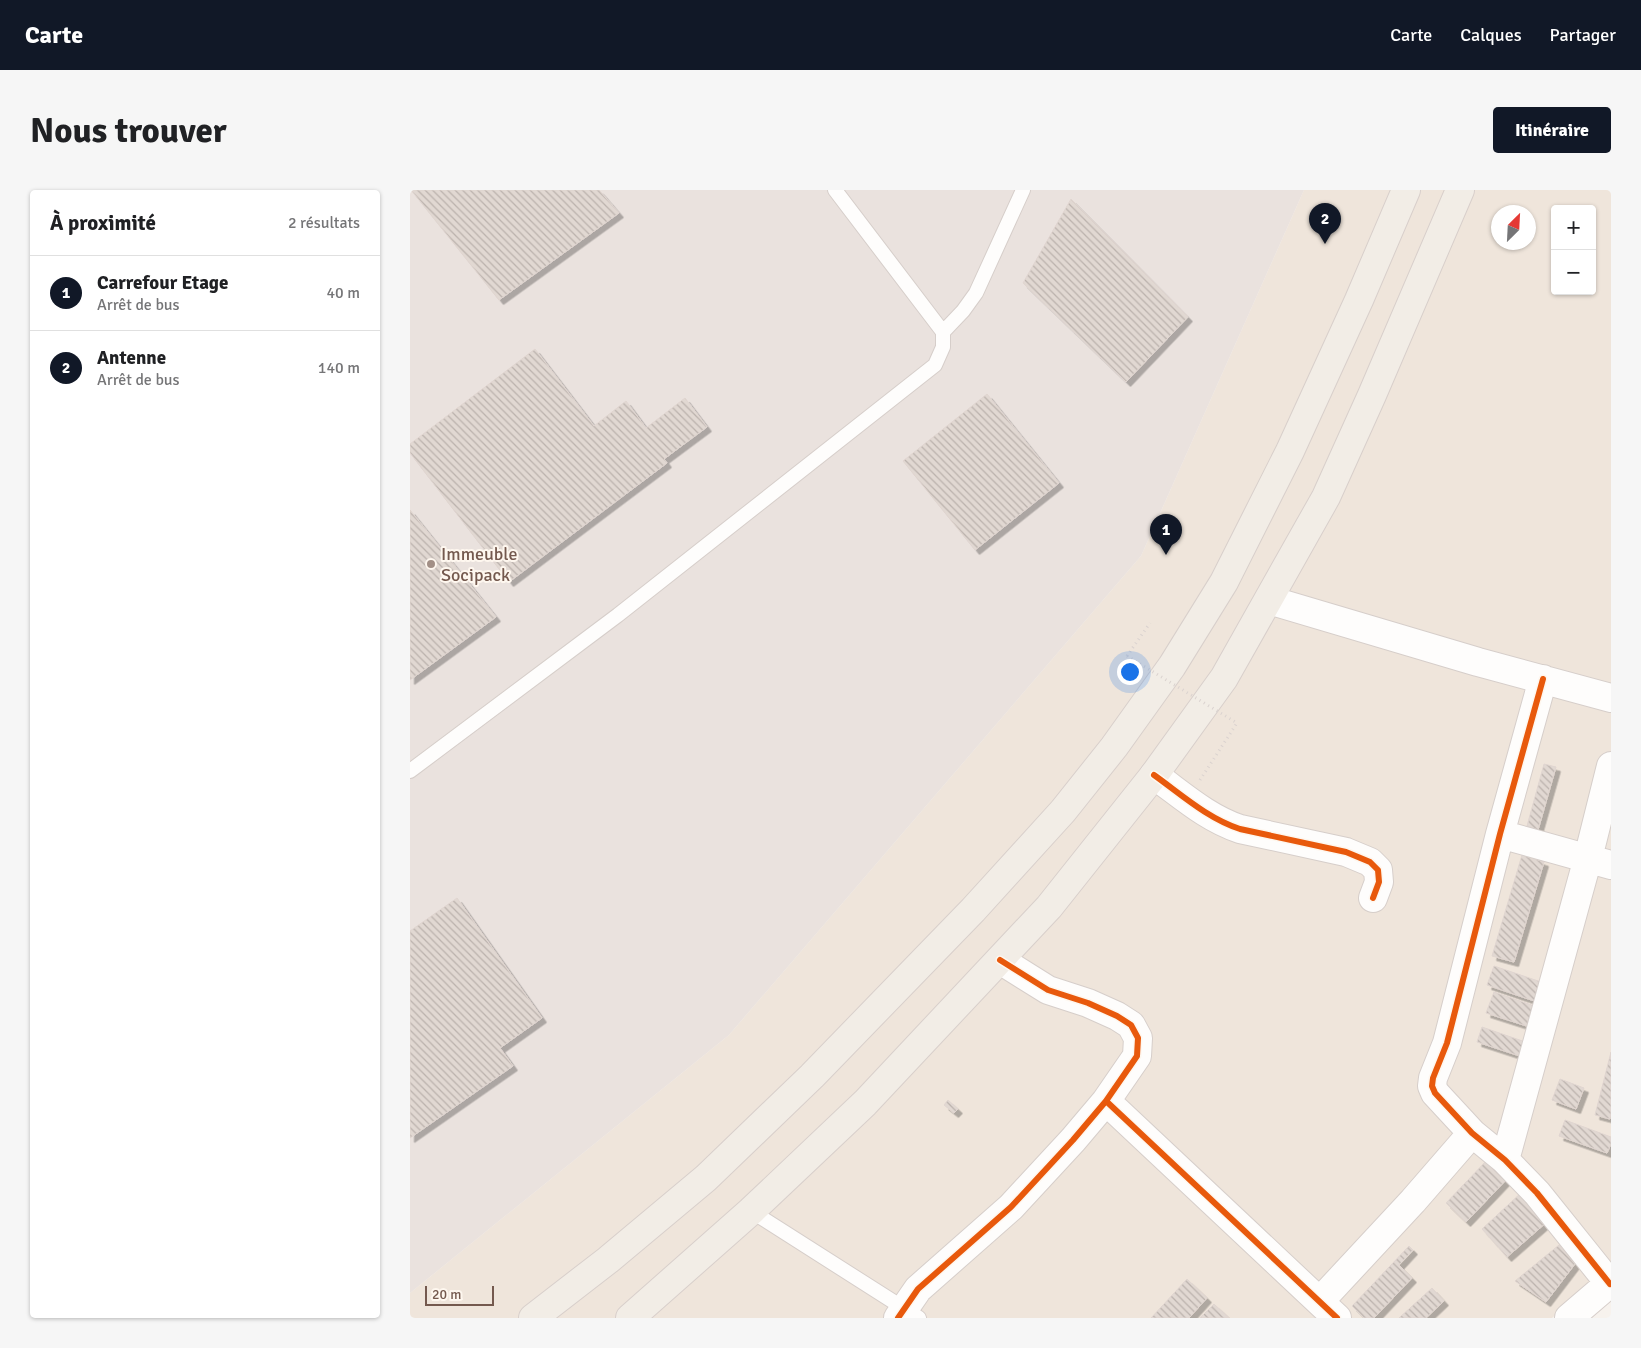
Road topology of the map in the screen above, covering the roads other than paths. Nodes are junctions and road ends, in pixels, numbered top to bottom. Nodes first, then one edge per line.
1 (835, 190) edge
2 (1023, 190) edge
3 (1406, 190) edge
4 (1460, 190) edge
5 (943, 332) junction
6 (1269, 600) junction
7 (1543, 679) junction
8 (1611, 698) edge
9 (1611, 766) edge
10 (410, 771) edge
11 (1154, 775) junction
12 (1500, 834) junction
13 (1600, 862) edge
14 (1373, 898) dead end
15 (1000, 960) junction
16 (1106, 1101) junction
17 (1472, 1133) junction
18 (1504, 1160) junction
19 (751, 1211) junction
20 (1610, 1283) edge
21 (1328, 1309) edge
22 (907, 1315) edge
23 (533, 1318) edge
24 (630, 1318) edge
25 (1570, 1318) edge

1 - 5 lane
2 - 5 lane
3 - 23 main road
4 - 6 main road
5 - 10 lane
6 - 7 street
6 - 11 main road
7 - 8 street
7 - 12 street
9 - 13 street
11 - 14 street
11 - 15 main road
12 - 13 street
12 - 17 street
13 - 18 street
15 - 16 street
15 - 19 main road
16 - 21 street
16 - 22 street
17 - 18 street
17 - 21 street
18 - 20 street
19 - 22 lane
19 - 24 main road
20 - 25 street

